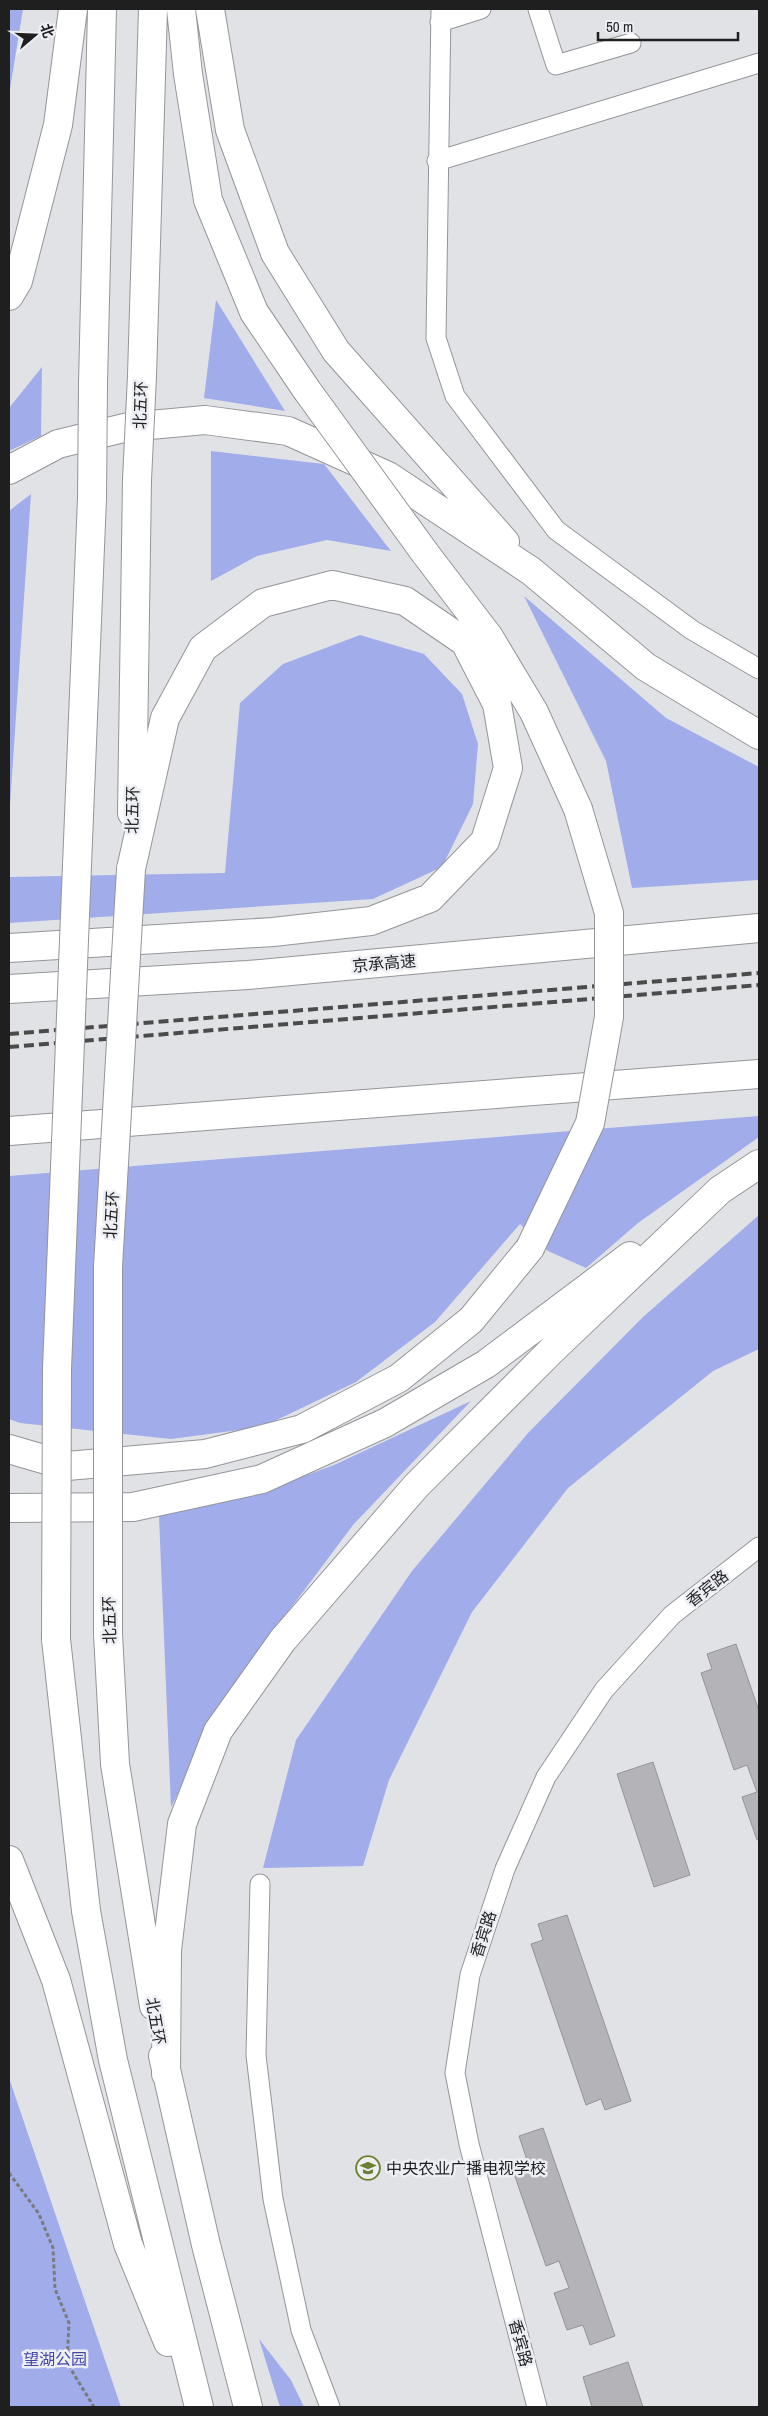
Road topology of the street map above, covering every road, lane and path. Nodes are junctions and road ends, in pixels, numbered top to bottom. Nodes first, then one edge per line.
1 (73, 9) edge
2 (102, 9) edge
3 (153, 9) edge
4 (181, 9) edge
5 (210, 9) edge
6 (481, 9) edge
7 (538, 9) edge
8 (440, 16) edge
9 (631, 43) dead end
10 (759, 63) edge
11 (438, 161) junction
12 (9, 296) edge
13 (9, 470) edge
14 (531, 571) junction
15 (759, 669) edge
16 (759, 735) edge
17 (131, 870) junction
18 (759, 928) edge
19 (9, 948) edge
20 (9, 989) edge
21 (759, 1074) edge
22 (9, 1131) edge
23 (759, 1164) edge
24 (720, 1190) junction
25 (9, 1449) edge
26 (9, 1508) edge
27 (759, 1547) edge
28 (9, 1860) edge
29 (260, 1884) dead end
30 (166, 2074) junction
31 (9, 2173) edge
32 (94, 2407) edge
33 (194, 2407) edge
34 (199, 2407) edge
35 (248, 2407) edge
36 (330, 2407) edge
37 (537, 2407) edge

1 - 12 highway
2 - 34 highway, bridge
3 - 17 highway, 北五环, bridge
4 - 25 highway, bridge
5 - 14 highway
6 - 8 street
7 - 9 street
8 - 11 street
10 - 11 street
11 - 15 street
13 - 14 highway
14 - 16 highway
17 - 19 highway
17 - 30 highway, 北五环, bridge
18 - 20 highway, 京承高速
21 - 22 highway
23 - 24 highway
24 - 26 highway
24 - 30 highway
27 - 37 street, 香宾路
28 - 33 highway
29 - 36 street
30 - 35 highway, 北五环
31 - 32 path

